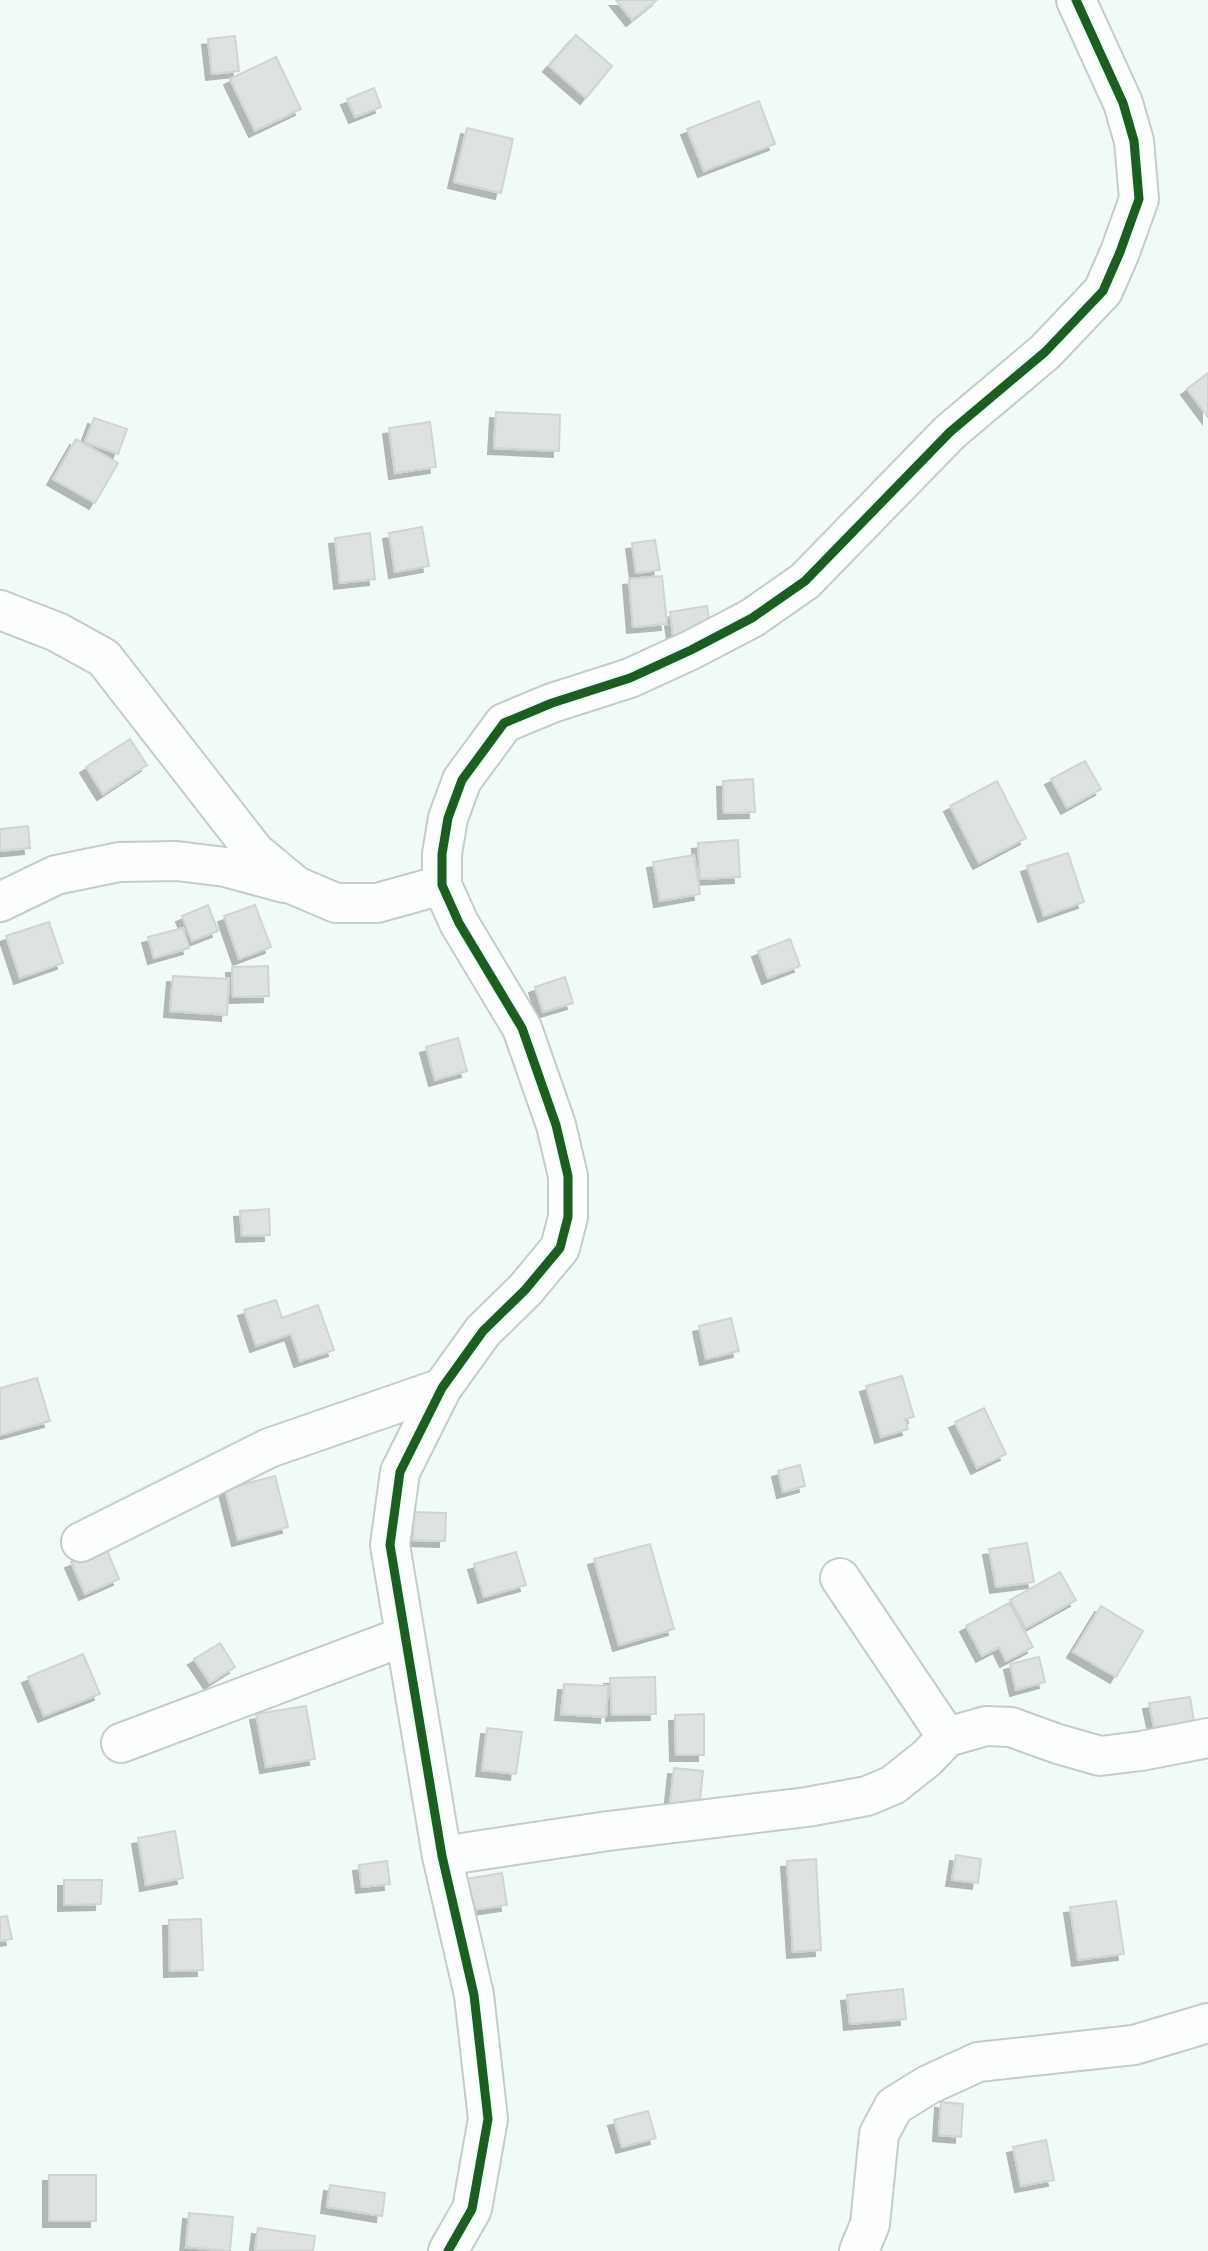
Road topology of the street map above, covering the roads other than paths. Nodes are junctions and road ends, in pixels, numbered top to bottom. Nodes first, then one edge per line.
1 (1076, 0) edge
2 (0, 610) edge
3 (442, 884) junction
4 (296, 886) junction
5 (0, 902) edge
6 (442, 1388) junction
7 (81, 1542) dead end
8 (840, 1578) dead end
9 (405, 1636) junction
10 (947, 1737) junction
11 (1208, 1738) edge
12 (121, 1743) dead end
13 (442, 1856) junction
14 (1208, 2023) edge
15 (448, 2251) edge
16 (859, 2251) edge

1 - 3 street
2 - 4 street
3 - 4 street
3 - 6 street
4 - 5 street
6 - 7 street
6 - 9 street
8 - 10 street
9 - 12 street
9 - 13 street
10 - 11 street
10 - 13 street
13 - 15 street
14 - 16 street

